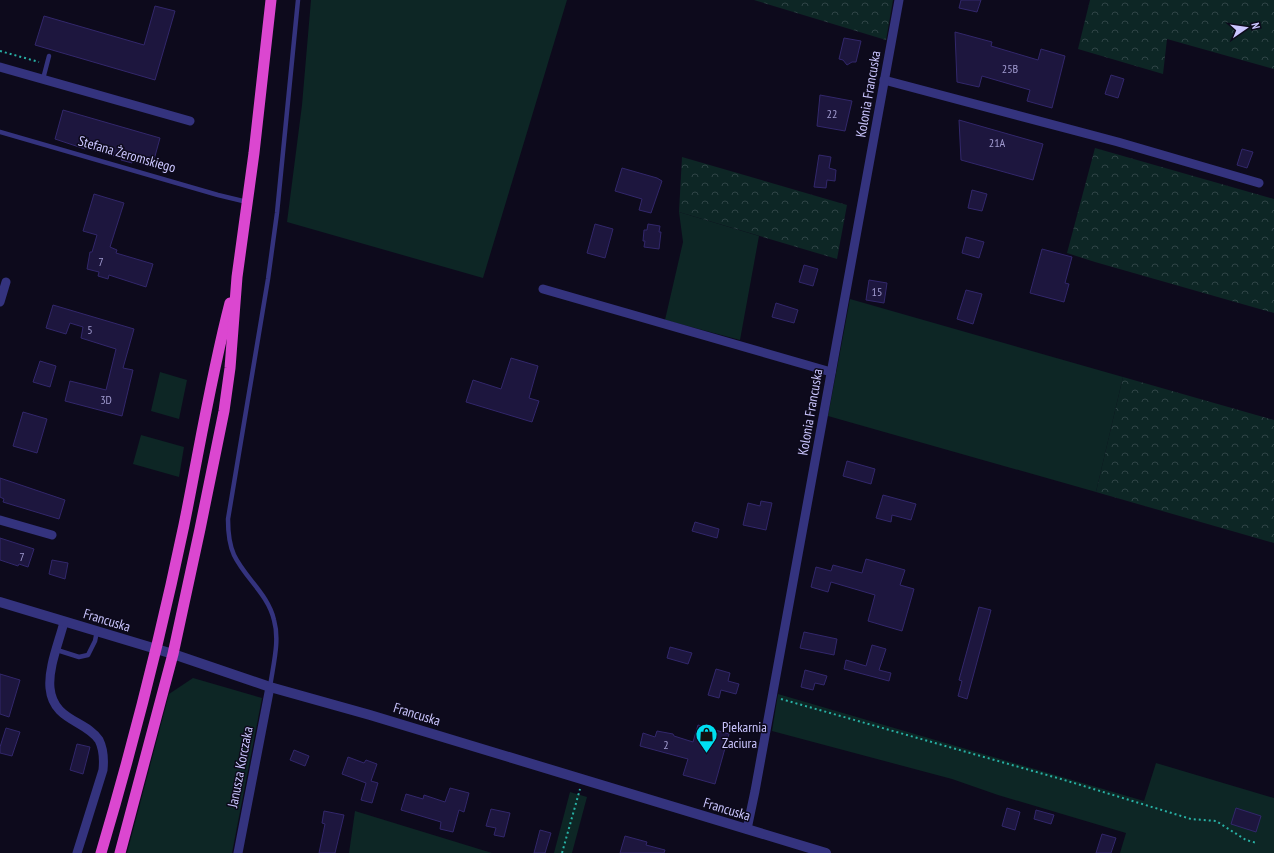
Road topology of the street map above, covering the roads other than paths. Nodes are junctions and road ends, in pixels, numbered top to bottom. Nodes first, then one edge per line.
1 (271, 0) edge
2 (298, 0) edge
3 (899, 0) edge
4 (49, 56) dead end
5 (0, 67) edge
6 (43, 79) junction
7 (884, 80) junction
8 (190, 121) dead end
9 (0, 132) edge
10 (1259, 183) dead end
11 (248, 202) junction
12 (237, 277) junction
13 (6, 282) dead end
14 (542, 289) dead end
15 (0, 302) edge
16 (831, 372) junction
17 (0, 520) edge
18 (52, 535) dead end
19 (0, 602) edge
20 (64, 622) junction
21 (97, 631) junction
22 (156, 649) junction
23 (57, 650) junction
24 (173, 654) junction
25 (270, 687) junction
26 (747, 829) junction
27 (76, 853) edge
28 (101, 853) edge
29 (120, 853) edge
30 (238, 853) edge
31 (826, 853) edge

1 - 11 highway
2 - 25 lane
3 - 7 street, Kolonia Francuska
4 - 6 lane
5 - 6 street
6 - 8 street
7 - 10 street
7 - 16 street, Kolonia Francuska
9 - 11 lane, Stefana Żeromskiego
11 - 12 highway
12 - 22 highway
12 - 24 highway
13 - 15 street
14 - 16 street
16 - 26 street, Kolonia Francuska
17 - 18 street
19 - 20 street, Francuska
20 - 21 street, Francuska
20 - 23 street
21 - 22 street, Francuska
21 - 23 lane
22 - 24 street, Francuska
22 - 28 highway
23 - 27 street
24 - 25 street, Francuska
24 - 29 highway
25 - 26 street, Francuska
25 - 30 street, Janusza Korczaka
26 - 31 street, Francuska

